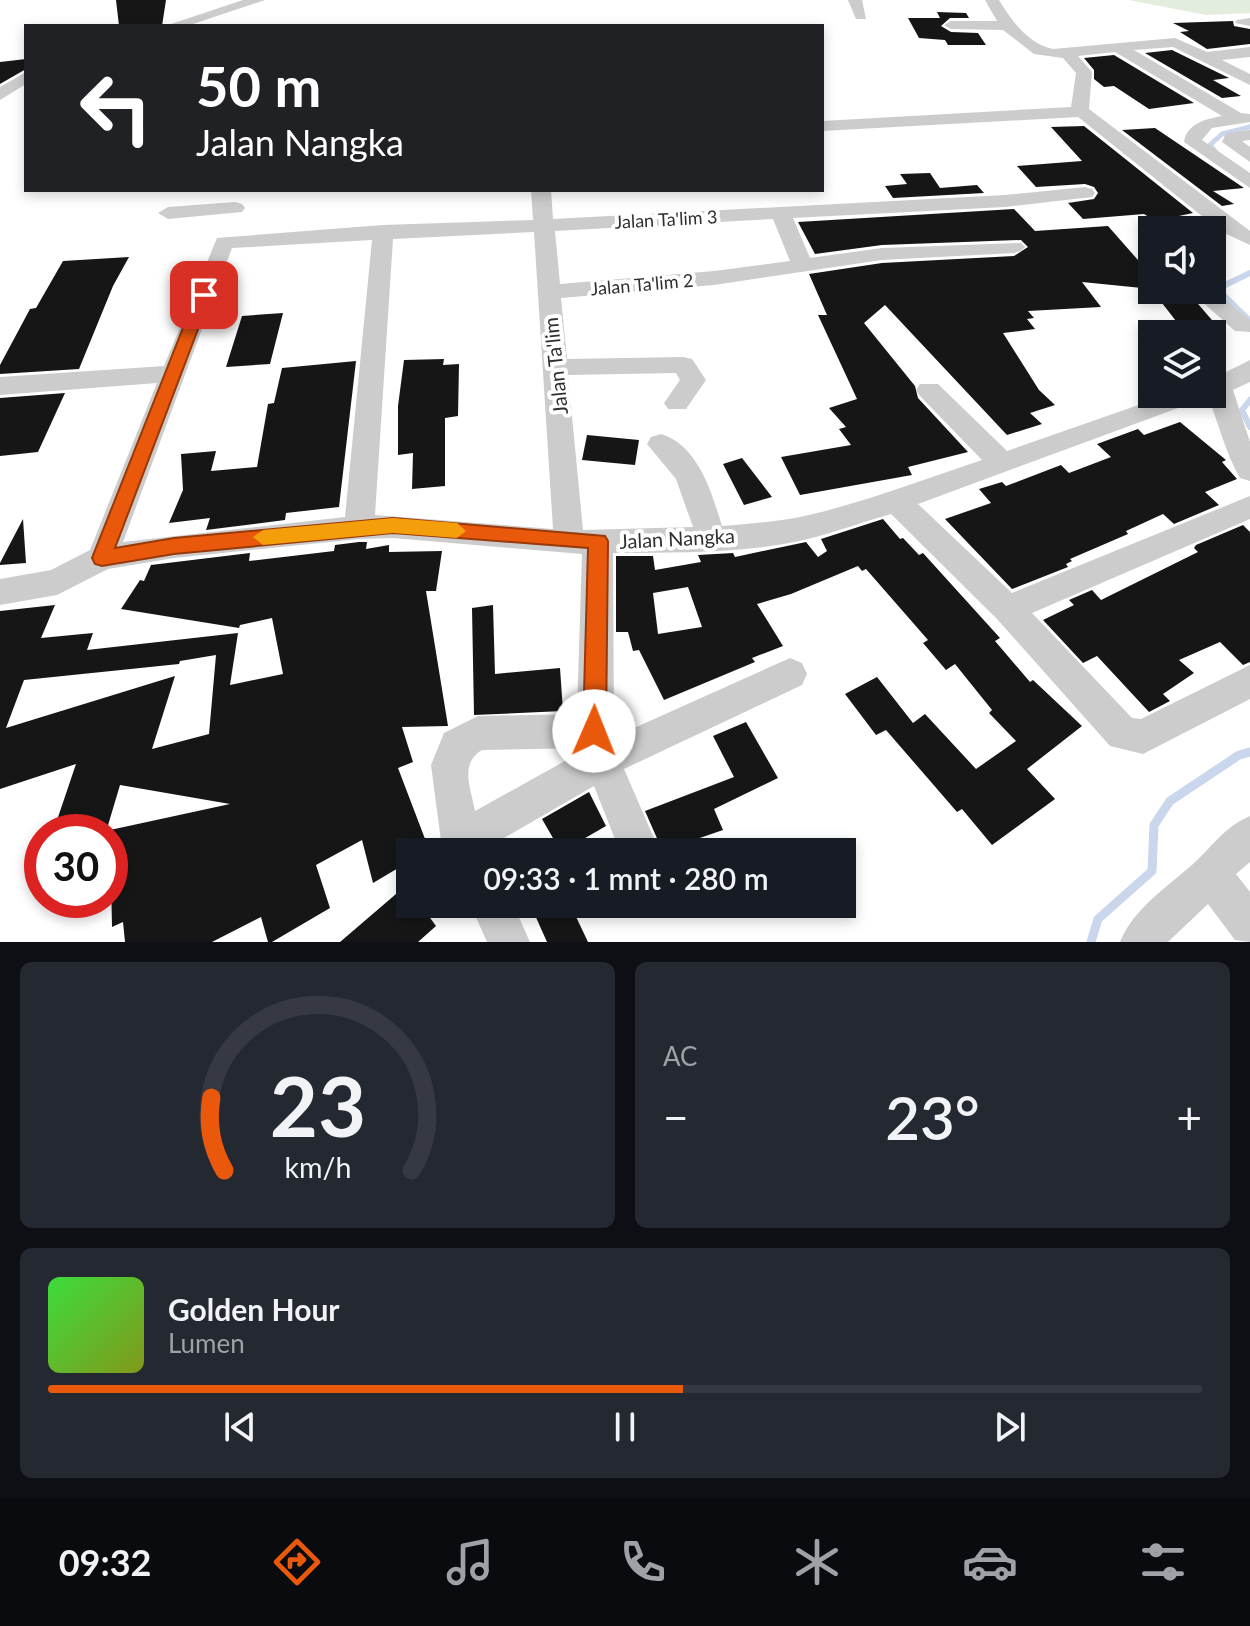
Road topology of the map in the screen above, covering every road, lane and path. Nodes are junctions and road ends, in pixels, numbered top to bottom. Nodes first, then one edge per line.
1 (258, 0) edge
2 (855, 0) edge
3 (992, 0) edge
4 (861, 16) dead end
5 (179, 24) edge
6 (951, 25) dead end
7 (1007, 26) junction
8 (1118, 47) junction
9 (1250, 52) edge
10 (1067, 53) junction
11 (1207, 57) junction
12 (24, 78) edge
13 (1250, 80) edge
14 (0, 95) edge
15 (1082, 112) junction
16 (1243, 118) edge
17 (824, 126) edge
18 (1250, 135) edge
19 (1250, 156) edge
20 (1250, 182) edge
21 (541, 192) edge
22 (1085, 193) dead end
23 (1050, 196) junction
24 (238, 199) edge
25 (168, 213) dead end
26 (786, 213) junction
27 (1070, 216) dead end
28 (546, 225) junction
29 (383, 231) junction
30 (1250, 239) edge
31 (224, 242) junction
32 (1014, 247) dead end
33 (802, 263) junction
34 (548, 292) junction
35 (1218, 304) edge
36 (1246, 325) edge
37 (554, 367) junction
38 (1250, 368) edge
39 (173, 374) junction
40 (1226, 381) edge
41 (0, 386) edge
42 (929, 390) dead end
43 (677, 403) dead end
44 (1157, 408) edge
45 (1219, 408) edge
46 (661, 444) dead end
47 (1001, 462) junction
48 (1250, 471) edge
49 (896, 501) junction
50 (1250, 507) edge
51 (359, 527) junction
52 (711, 539) junction
53 (584, 542) junction
54 (102, 558) junction
55 (0, 592) edge
56 (1008, 609) junction
57 (790, 674) dead end
58 (1250, 681) edge
59 (598, 746) junction
60 (1250, 836) edge
61 (462, 838) edge
62 (476, 838) edge
63 (634, 838) edge
64 (1211, 875) junction
65 (498, 918) edge
66 (1250, 925) edge
67 (509, 942) edge
68 (1141, 942) edge

1 - 5 street
2 - 4 street
3 - 7 street
6 - 7 street
7 - 10 street
8 - 10 street
8 - 11 street
8 - 16 street
9 - 11 street
10 - 15 street
11 - 13 street
12 - 14 street
15 - 17 street
15 - 30 street
16 - 20 street
18 - 19 street
21 - 28 street, Jalan Ta'lim
22 - 23 street, Jalan Ta'lim 3
23 - 26 street, Jalan Ta'lim 3
23 - 27 street
24 - 25 street
24 - 31 street
26 - 28 street, Jalan Ta'lim 3
26 - 33 street
28 - 29 street, Jalan Ta'lim 3
28 - 34 street, Jalan Ta'lim
29 - 31 street, Jalan Ta'lim 3
29 - 51 street
31 - 39 street
32 - 33 street, Jalan Ta'lim 2
33 - 34 street, Jalan Ta'lim 2
34 - 37 street, Jalan Ta'lim
35 - 36 street
37 - 43 street
37 - 53 street, Jalan Ta'lim
38 - 40 street, Jalan Nangka
39 - 41 street
39 - 54 street
42 - 47 street
44 - 47 street, Jalan Nangka
45 - 48 street
46 - 52 street
47 - 49 street, Jalan Nangka
49 - 52 street, Jalan Nangka
49 - 56 street
50 - 56 street
51 - 53 street, Jalan Nangka
51 - 54 street, Jalan Nangka
52 - 53 street, Jalan Nangka
53 - 59 street, Jalan Ta'lim
54 - 55 street, Jalan Nangka
56 - 58 street
57 - 59 street
59 - 61 street
59 - 62 street
59 - 63 street
60 - 64 street
64 - 66 street
64 - 68 street
65 - 67 street

